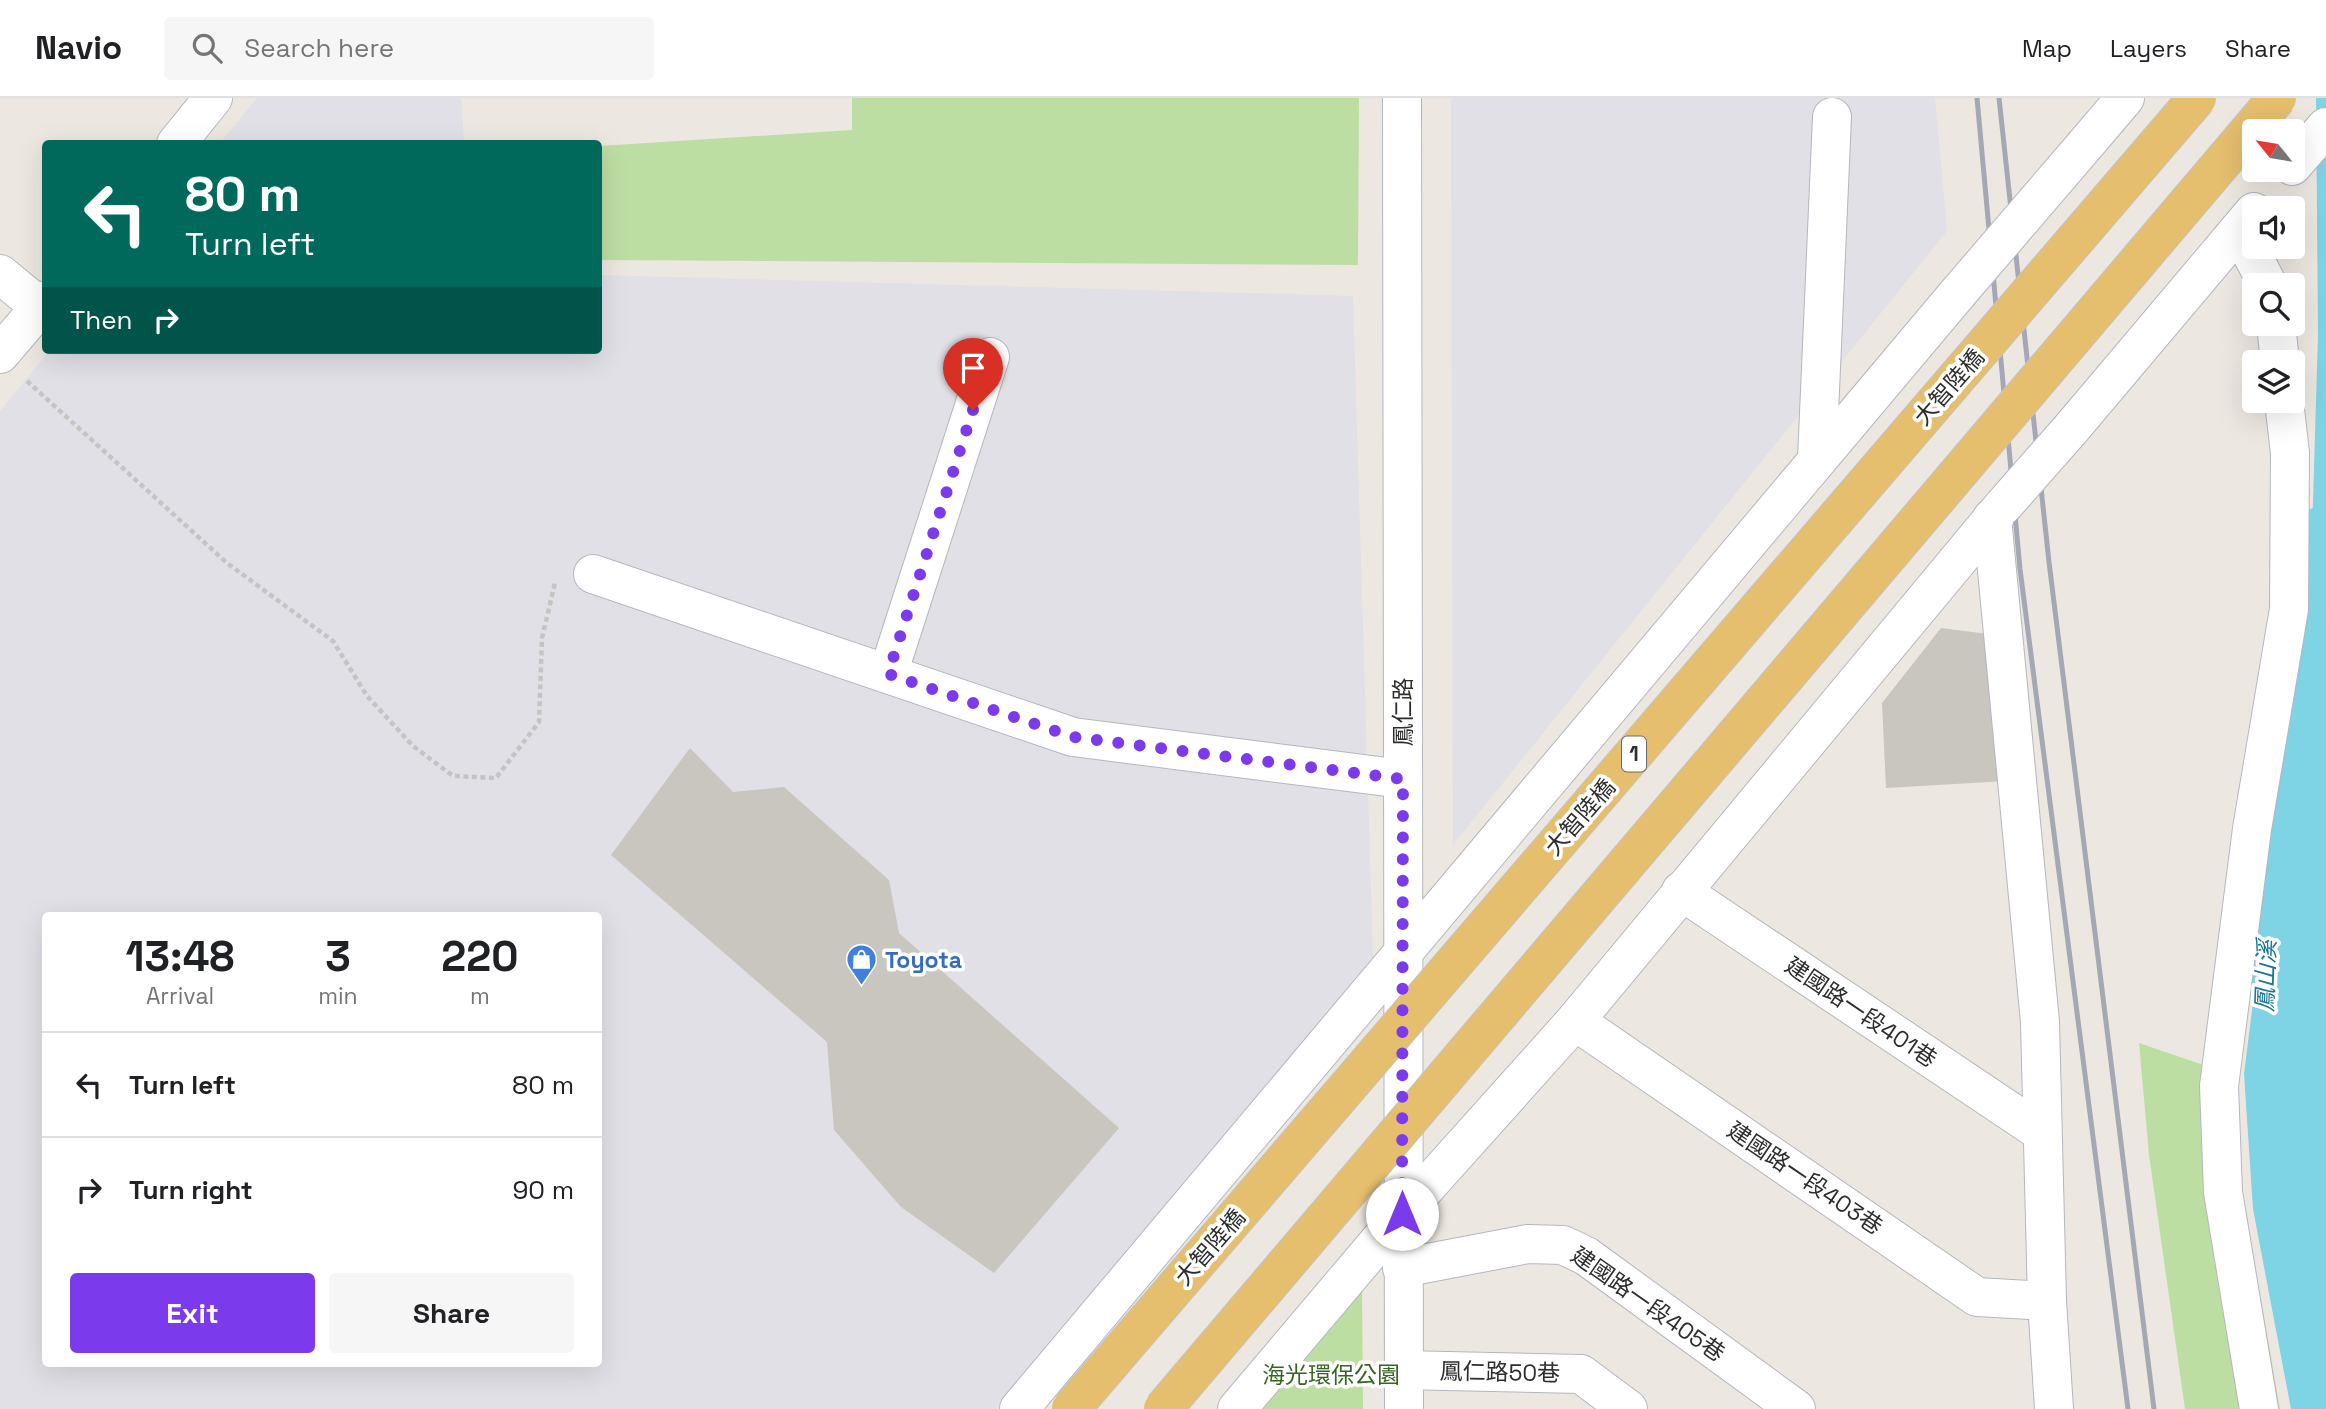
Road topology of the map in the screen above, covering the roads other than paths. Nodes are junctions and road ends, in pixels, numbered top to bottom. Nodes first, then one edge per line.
1 (213, 98) edge
2 (1402, 98) edge
3 (2125, 98) edge
4 (2197, 98) edge
5 (2277, 98) edge
6 (1832, 117) dead end
7 (2326, 127) edge
8 (179, 140) edge
9 (2305, 152) edge
10 (2279, 182) edge
11 (2267, 196) edge
12 (2242, 226) edge
13 (0, 274) edge
14 (42, 302) edge
15 (42, 305) edge
16 (990, 357) dead end
17 (10, 365) edge
18 (2285, 413) edge
19 (1817, 459) junction
20 (1997, 512) junction
21 (593, 574) road end
22 (888, 674) junction
23 (1403, 779) junction
24 (1681, 891) junction
25 (1404, 955) junction
26 (1575, 1021) junction
27 (2042, 1132) junction
28 (1402, 1214) junction
29 (1402, 1268) junction
30 (2047, 1301) junction
31 (1402, 1370) junction
32 (1019, 1409) edge
33 (1071, 1409) edge
34 (1163, 1409) edge
35 (1237, 1409) edge
36 (1404, 1409) edge
37 (1628, 1409) edge
38 (1796, 1409) edge
39 (2054, 1409) edge
40 (2259, 1409) edge

1 - 8 street
2 - 23 street, 鳳仁路
3 - 19 street, bridge
4 - 33 main road, 大智陸橋 / 1, bridge
5 - 34 main road, bridge
6 - 19 street
7 - 9 street
10 - 11 street
12 - 20 street, bridge
13 - 14 street
15 - 17 street
16 - 22 street
18 - 40 street
19 - 25 street
20 - 24 street
20 - 27 street
21 - 22 street
22 - 23 street
23 - 25 street, 鳳仁路
24 - 26 street
24 - 27 street, 建國路一段401巷
25 - 28 street, 鳳仁路
25 - 32 street
26 - 28 street
26 - 30 street, 建國路一段403巷
27 - 30 street
28 - 29 street, 鳳仁路
28 - 35 street
29 - 31 street, 鳳仁路
29 - 38 street, 建國路一段405巷
30 - 39 street
31 - 36 street, 鳳仁路
31 - 37 street, 鳳仁路50巷

